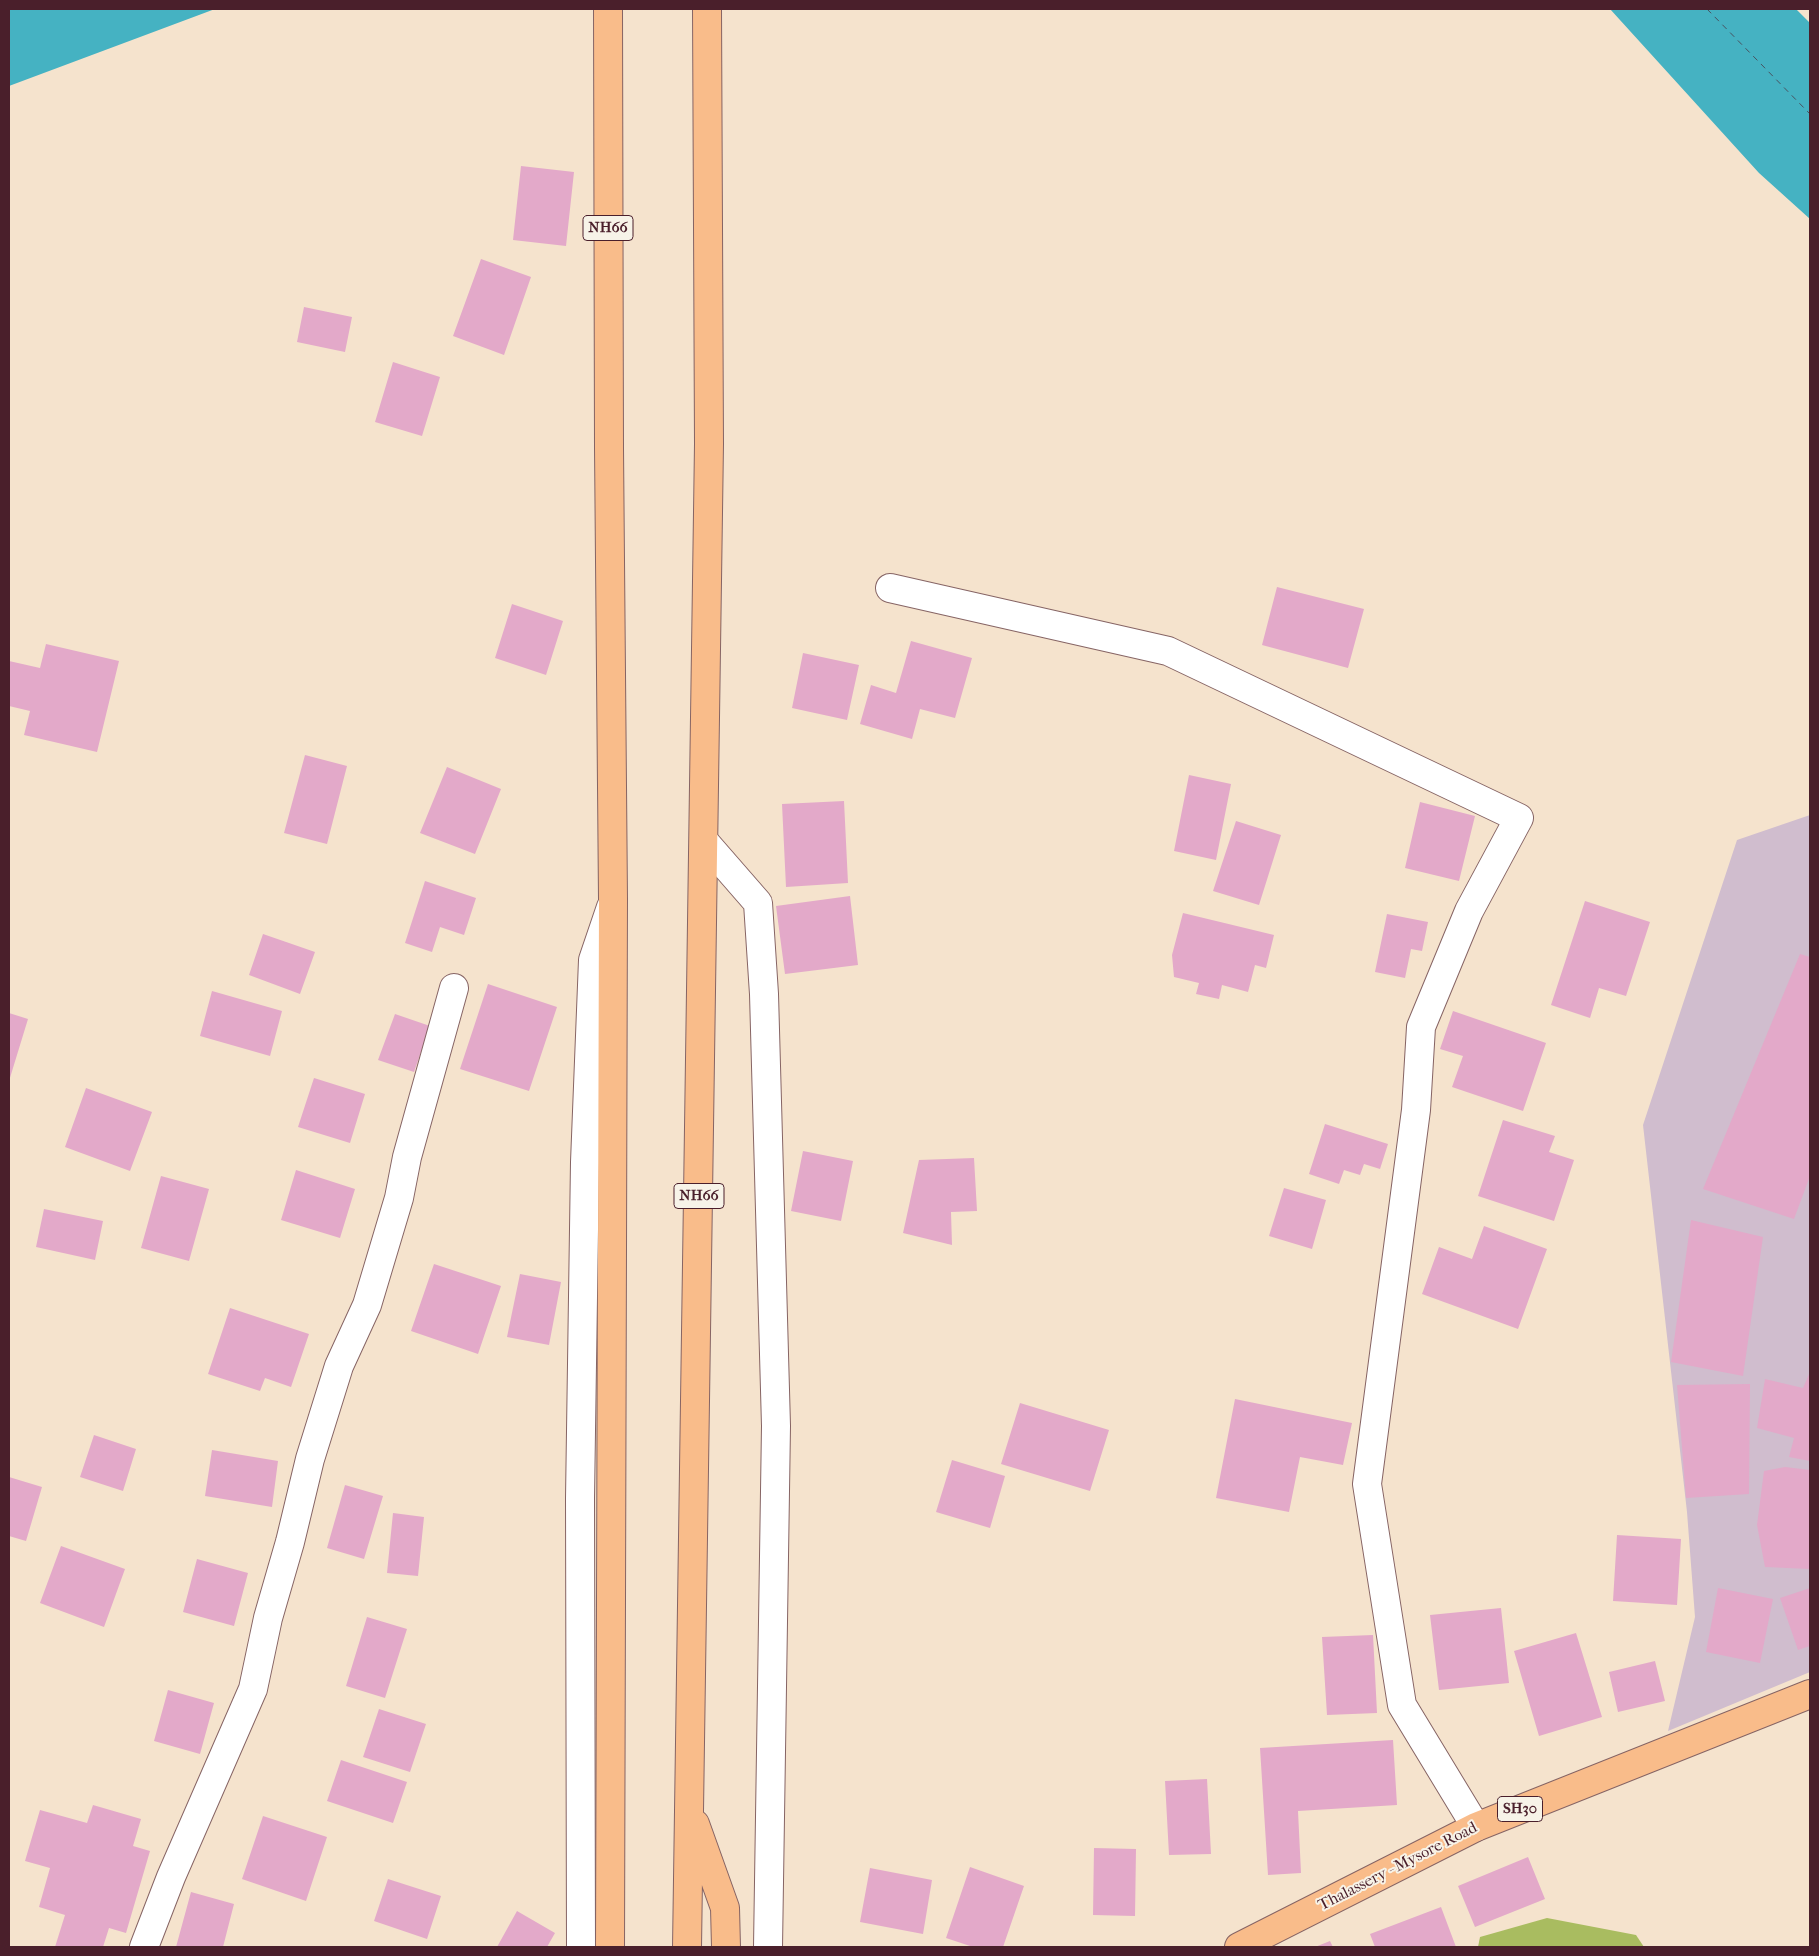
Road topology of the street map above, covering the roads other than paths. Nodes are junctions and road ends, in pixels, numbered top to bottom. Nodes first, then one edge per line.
1 (608, 9) edge
2 (707, 9) edge
3 (890, 588) dead end
4 (704, 841) junction
5 (614, 899) junction
6 (454, 988) dead end
7 (1810, 1694) edge
8 (689, 1808) junction
9 (1476, 1827) junction
10 (144, 1947) edge
11 (581, 1947) edge
12 (610, 1947) edge
13 (687, 1947) edge
14 (726, 1947) edge
15 (768, 1947) edge
16 (1239, 1947) edge

1 - 5 main road, NH66
2 - 4 main road, NH66
3 - 9 street
4 - 8 main road, NH66
4 - 15 street
5 - 11 street
5 - 12 main road, NH66
6 - 10 street
7 - 9 main road, Thalassery - Mysore Road / SH30
8 - 13 main road, NH66
8 - 14 main road
9 - 16 main road, Thalassery - Mysore Road / SH30

